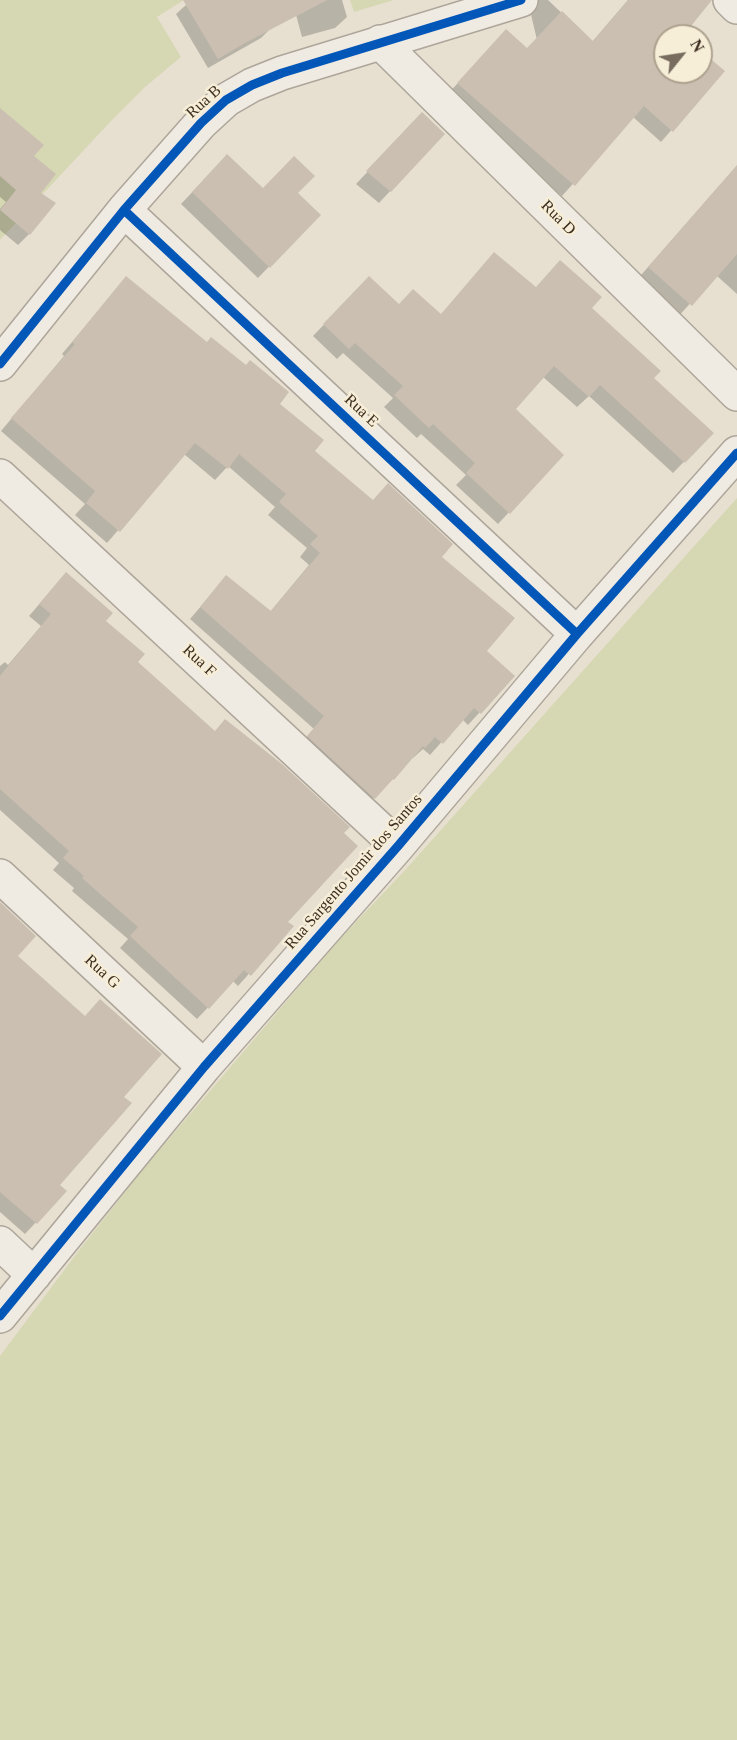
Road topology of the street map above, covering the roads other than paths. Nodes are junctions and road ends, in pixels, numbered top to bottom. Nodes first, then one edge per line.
1 (521, 0) edge
2 (730, 0) edge
3 (737, 7) edge
4 (380, 42) junction
5 (124, 210) junction
6 (0, 364) edge
7 (737, 394) edge
8 (737, 453) edge
9 (0, 476) edge
10 (578, 634) junction
11 (398, 846) junction
12 (0, 876) edge
13 (204, 1067) junction
14 (0, 1243) edge
15 (34, 1275) junction
16 (0, 1316) edge

1 - 4 street, Rua B
2 - 3 street
4 - 5 street, Rua B
4 - 7 street, Rua D
5 - 6 street, Rua B
5 - 10 street, Rua E
8 - 10 street, Rua Sargento Jomir dos Santos
9 - 11 street, Rua F
10 - 11 street, Rua Sargento Jomir dos Santos
11 - 13 street, Rua Sargento Jomir dos Santos
12 - 13 street, Rua G
13 - 15 street, Rua Sargento Jomir dos Santos
14 - 15 street
15 - 16 street, Rua Sargento Jomir dos Santos

